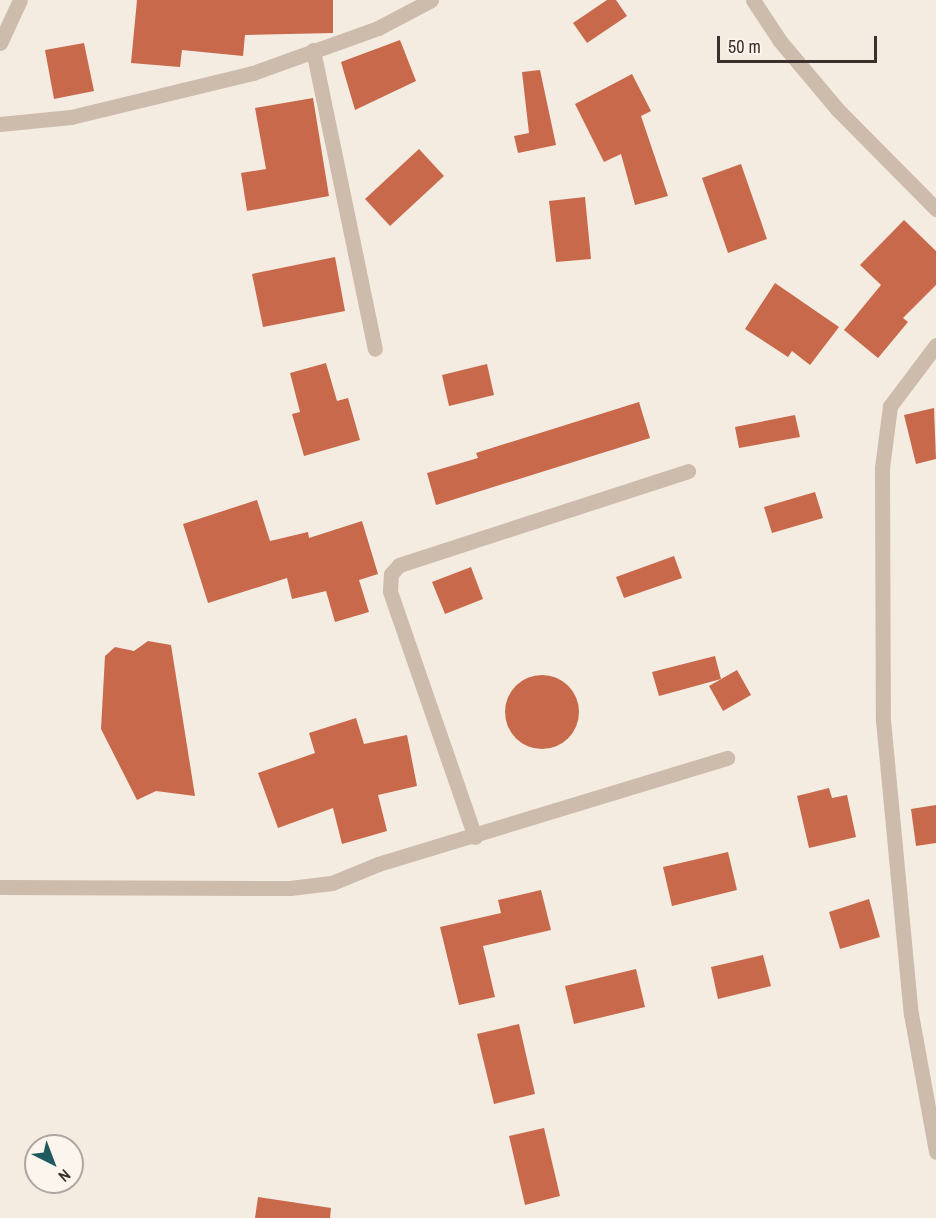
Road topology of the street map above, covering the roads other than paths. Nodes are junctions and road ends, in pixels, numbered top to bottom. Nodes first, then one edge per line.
1 (20, 0) edge
2 (431, 0) edge
3 (753, 0) edge
4 (0, 43) edge
5 (313, 50) junction
6 (0, 124) edge
7 (936, 209) edge
8 (936, 345) edge
9 (375, 349) dead end
10 (688, 471) dead end
11 (727, 758) dead end
12 (475, 837) junction
13 (0, 887) edge
14 (936, 1152) edge

1 - 4 street
2 - 5 street
3 - 7 street
5 - 6 street
5 - 9 street
8 - 14 street
10 - 12 street
11 - 12 street
12 - 13 street

